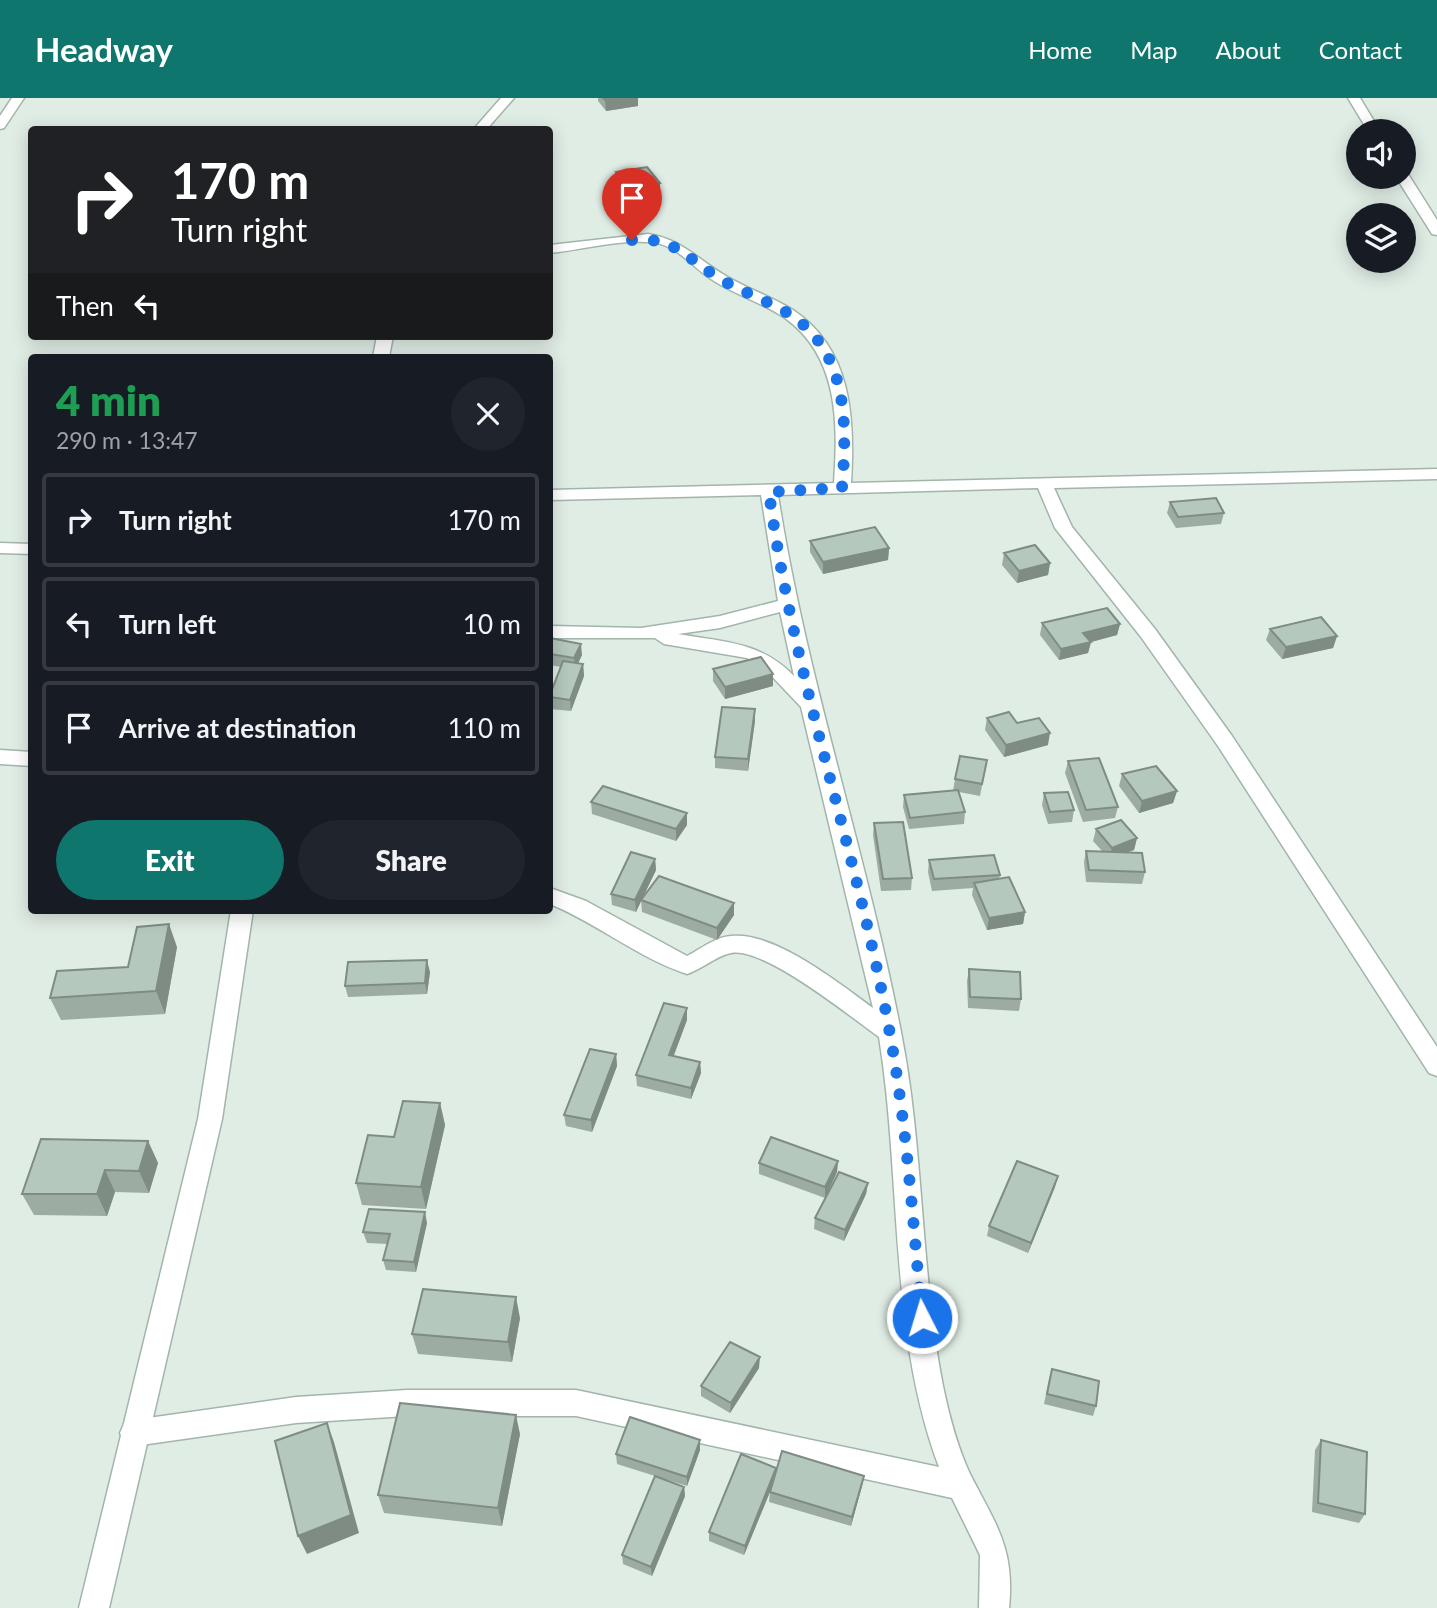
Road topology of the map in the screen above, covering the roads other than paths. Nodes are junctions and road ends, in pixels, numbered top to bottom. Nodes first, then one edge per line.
1 (18, 98) edge
2 (508, 98) edge
3 (1354, 98) edge
4 (1367, 119) edge
5 (0, 125) edge
6 (483, 126) edge
7 (1411, 189) edge
8 (1437, 230) edge
9 (553, 249) edge
10 (1437, 474) edge
11 (1043, 482) junction
12 (842, 488) junction
13 (769, 492) junction
14 (553, 495) edge
15 (0, 548) edge
16 (28, 549) edge
17 (786, 605) junction
18 (553, 632) edge
19 (641, 634) junction
20 (811, 706) junction
21 (0, 757) edge
22 (28, 759) edge
23 (553, 897) edge
24 (241, 914) edge
25 (890, 1033) junction
26 (1437, 1066) edge
27 (134, 1433) junction
28 (962, 1486) junction
29 (94, 1608) edge
30 (994, 1608) edge

1 - 5 street
2 - 6 street
3 - 4 street
7 - 8 street
9 - 12 street
10 - 11 street
11 - 12 street
11 - 26 street
12 - 13 street
13 - 14 street
13 - 17 street
15 - 16 street
17 - 19 street
17 - 20 street
18 - 19 street
19 - 20 street
20 - 25 street
21 - 22 street
23 - 25 street
24 - 27 street
25 - 28 street
27 - 28 street
27 - 29 street
28 - 30 street

